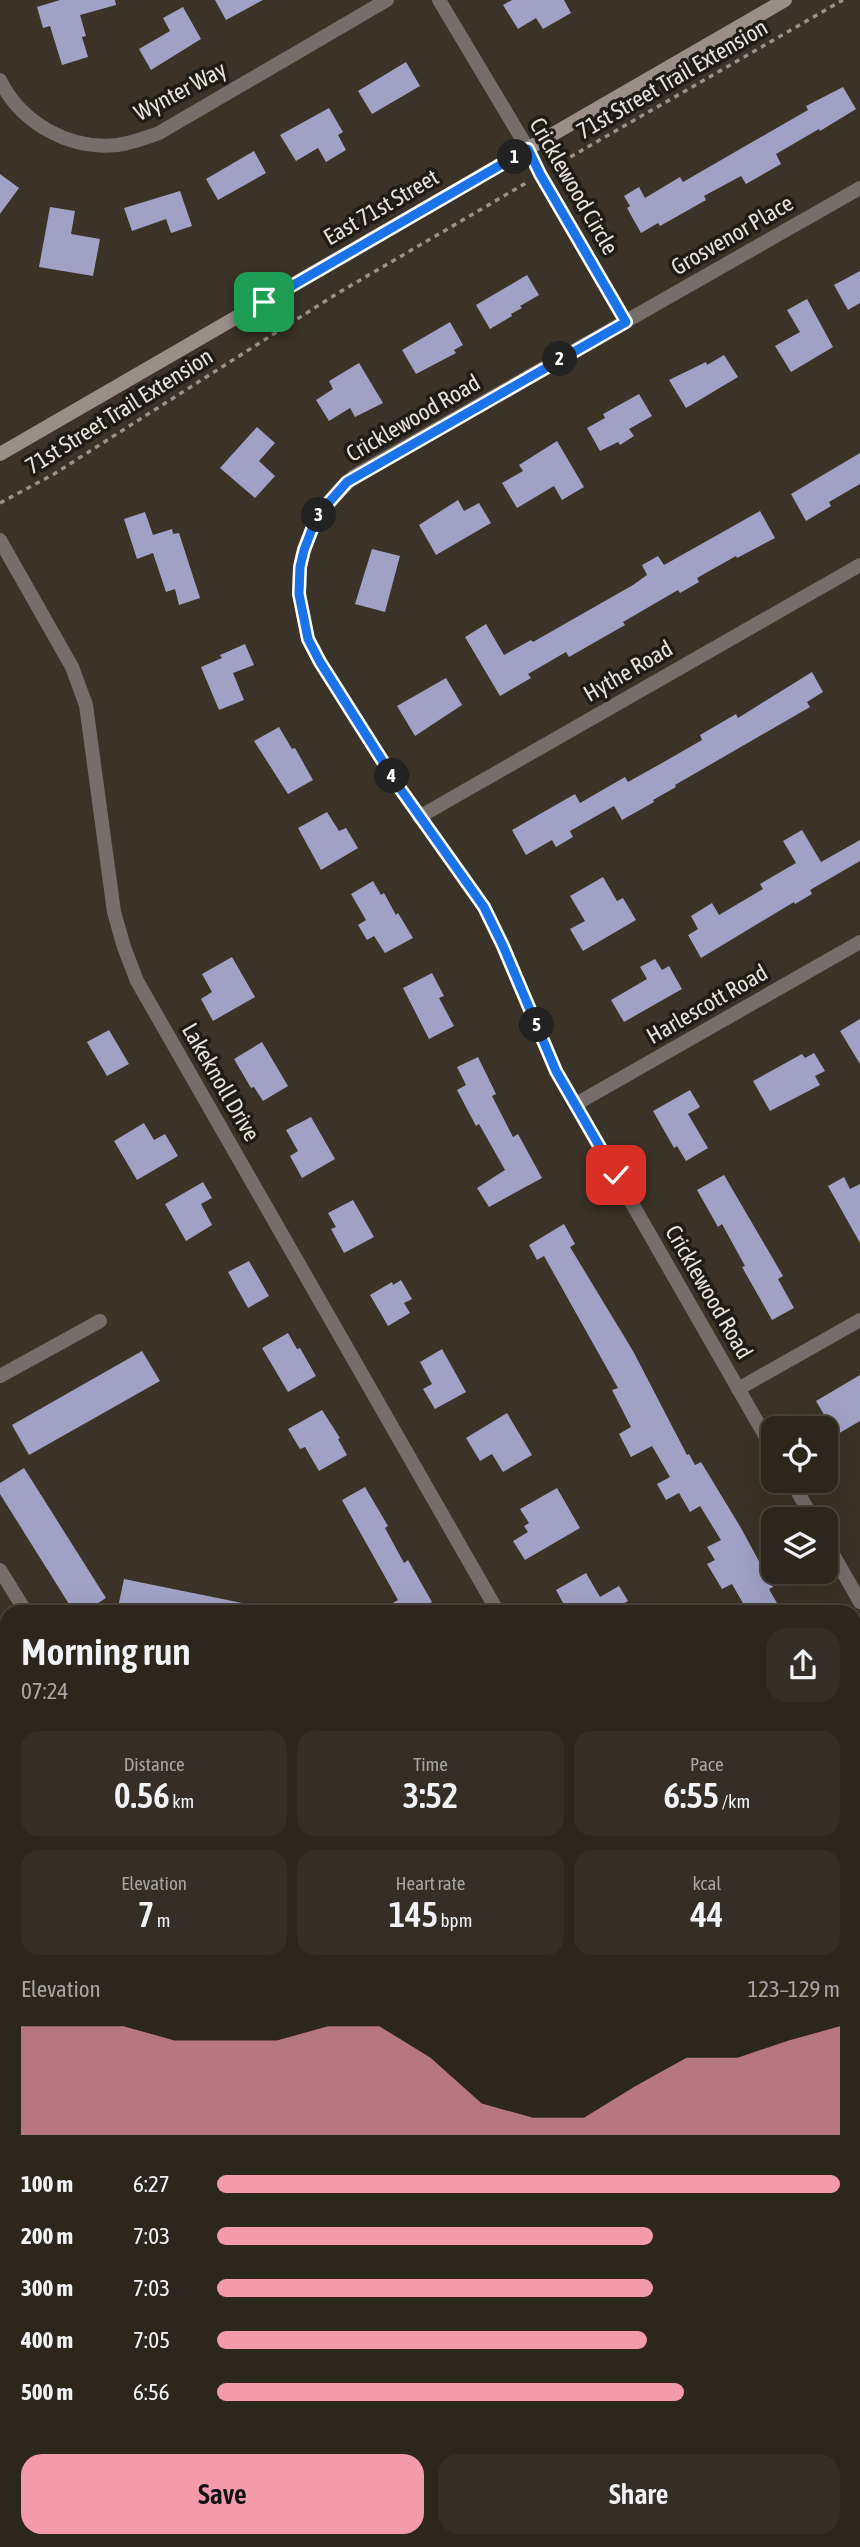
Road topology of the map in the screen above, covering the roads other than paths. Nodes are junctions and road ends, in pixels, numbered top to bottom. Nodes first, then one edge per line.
1 (387, 0) edge
2 (439, 0) edge
3 (785, 0) edge
4 (0, 80) edge
5 (528, 149) junction
6 (860, 188) edge
7 (626, 322) junction
8 (0, 454) edge
9 (0, 540) edge
10 (860, 565) edge
11 (419, 817) junction
12 (860, 942) edge
13 (576, 1104) junction
14 (860, 1320) edge
15 (100, 1321) dead end
16 (0, 1376) edge
17 (738, 1389) junction
18 (761, 1429) edge
19 (838, 1563) edge
20 (0, 1570) edge
21 (860, 1602) edge
22 (22, 1605) edge
23 (494, 1605) edge

1 - 4 street, Wynter Way
2 - 5 street, Cricklewood Circle
3 - 5 main road, East 71st Street
5 - 7 street, Cricklewood Circle
5 - 8 main road, East 71st Street
6 - 7 street, Grosvenor Place
7 - 11 street, Cricklewood Road
9 - 23 street, Lakeknoll Drive
10 - 11 street, Hythe Road
11 - 13 street, Cricklewood Road
12 - 13 street, Harlescott Road
13 - 17 street, Cricklewood Road
14 - 17 street
15 - 16 street
17 - 18 street, Cricklewood Road
19 - 21 street
20 - 22 street

